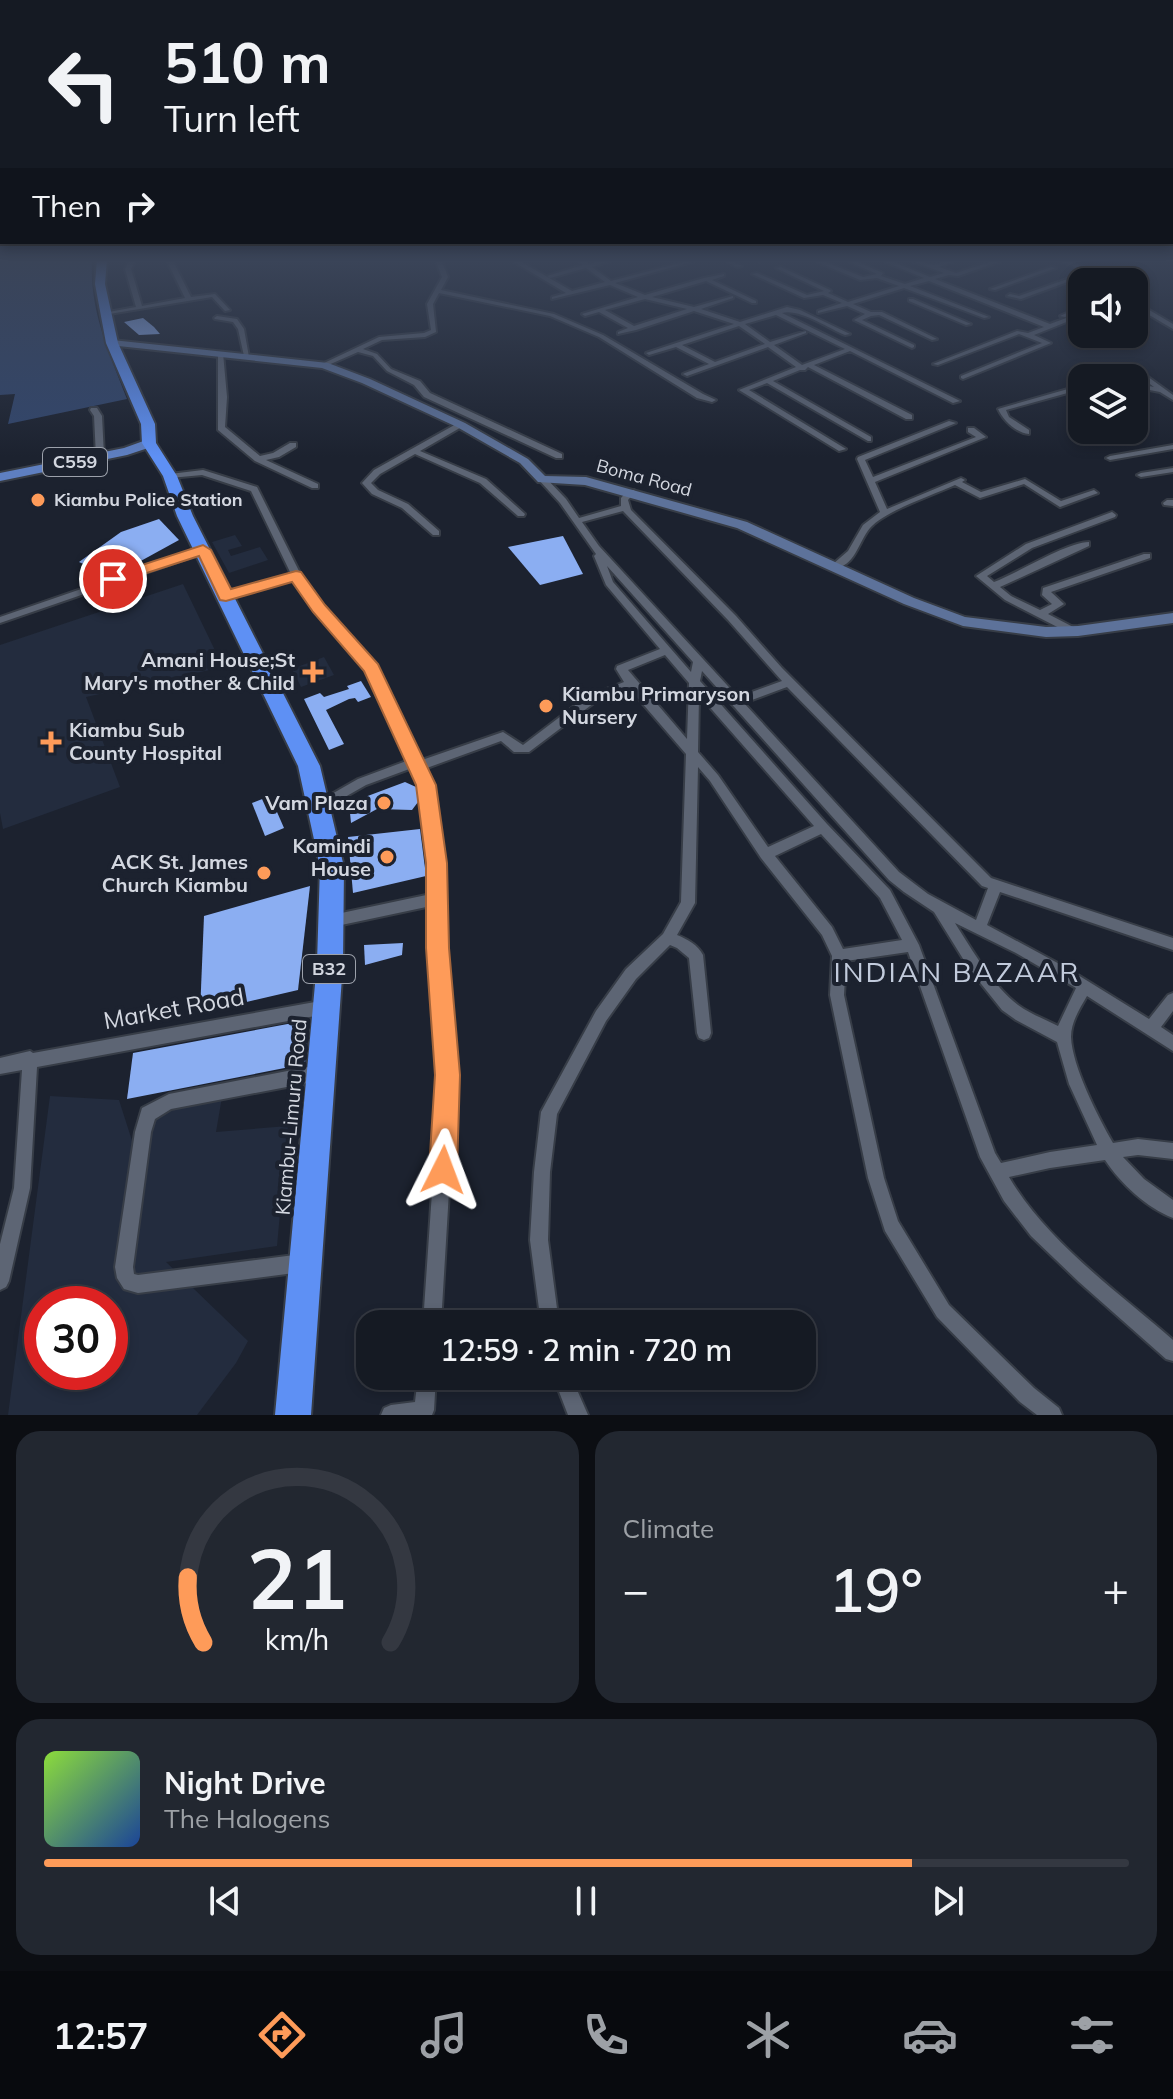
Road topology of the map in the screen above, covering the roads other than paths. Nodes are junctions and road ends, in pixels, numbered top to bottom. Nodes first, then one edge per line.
1 (108, 325) edge
2 (238, 325) edge
3 (435, 325) edge
4 (575, 325) edge
5 (627, 325) edge
6 (645, 325) edge
7 (731, 325) edge
8 (740, 325) edge
9 (801, 325) edge
10 (828, 325) edge
11 (869, 325) edge
12 (905, 325) edge
13 (1051, 325) edge
14 (1048, 326) joint
15 (634, 329) junction
16 (804, 332) dead end
17 (620, 333) dead end
18 (847, 334) dead end
19 (1028, 335) junction
20 (934, 339) dead end
21 (112, 343) junction
22 (676, 344) junction
23 (771, 344) junction
24 (912, 346) dead end
25 (356, 349) junction
26 (850, 349) junction
27 (220, 353) junction
28 (649, 353) dead end
29 (247, 356) junction
30 (714, 364) junction
31 (936, 364) dead end
32 (324, 365) junction
33 (806, 367) junction
34 (687, 374) dead end
35 (963, 377) dead end
36 (1148, 380) edge
37 (768, 381) junction
38 (1148, 388) edge
39 (1068, 391) edge
40 (1162, 391) junction
41 (1173, 398) edge
42 (712, 400) dead end
43 (956, 401) dead end
44 (94, 410) dead end
45 (909, 417) dead end
46 (952, 423) dead end
47 (461, 425) junction
48 (971, 430) dead end
49 (1026, 432) dead end
50 (868, 439) dead end
51 (149, 443) junction
52 (293, 445) dead end
53 (1173, 447) edge
54 (842, 449) dead end
55 (414, 451) junction
56 (100, 456) junction
57 (559, 456) dead end
58 (1110, 458) dead end
59 (258, 459) junction
60 (1173, 470) edge
61 (1026, 473) dead end
62 (1141, 475) dead end
63 (170, 476) junction
64 (0, 477) edge
65 (542, 479) junction
66 (871, 481) junction
67 (1030, 483) junction
68 (315, 486) dead end
69 (631, 492) junction
70 (1094, 493) dead end
71 (625, 508) junction
72 (885, 513) junction
73 (521, 514) dead end
74 (1112, 515) dead end
75 (576, 521) junction
76 (436, 533) dead end
77 (1086, 544) dead end
78 (596, 548) junction
79 (203, 550) junction
80 (1147, 556) dead end
81 (836, 566) junction
82 (296, 575) junction
83 (993, 586) junction
84 (226, 596) junction
85 (1040, 614) junction
86 (1173, 618) edge
87 (0, 620) edge
88 (672, 629) junction
89 (1073, 631) junction
90 (655, 635) junction
91 (667, 650) junction
92 (699, 660) junction
93 (694, 682) junction
94 (790, 682) junction
95 (631, 683) junction
96 (736, 702) junction
97 (694, 758) junction
98 (418, 764) junction
99 (320, 806) junction
100 (823, 828) junction
101 (766, 854) junction
102 (902, 884) junction
103 (995, 887) junction
104 (885, 894) junction
105 (436, 899) junction
106 (941, 912) junction
107 (332, 921) junction
108 (980, 927) junction
109 (668, 938) junction
110 (1173, 944) edge
111 (912, 945) junction
112 (839, 956) junction
113 (1085, 986) junction
114 (1173, 1000) edge
115 (326, 1007) junction
116 (1150, 1029) junction
117 (704, 1033) dead end
118 (1064, 1038) junction
119 (1173, 1044) edge
120 (30, 1059) junction
121 (0, 1066) edge
122 (319, 1073) junction
123 (1173, 1151) edge
124 (1111, 1153) junction
125 (996, 1172) junction
126 (1173, 1210) edge
127 (305, 1262) junction
128 (0, 1281) edge
129 (433, 1310) edge
130 (548, 1310) edge
131 (1173, 1352) edge
132 (426, 1390) edge
133 (568, 1390) edge
134 (424, 1413) edge
135 (293, 1415) edge
136 (391, 1415) edge
137 (578, 1415) edge
138 (1052, 1415) edge

1 - 21 highway, B32
2 - 29 street
3 - 25 street
4 - 42 street
5 - 15 street
6 - 15 street
7 - 22 street
8 - 23 street
9 - 26 street
10 - 18 street
11 - 24 street
12 - 20 street
13 - 14 street
14 - 19 street
15 - 17 street
16 - 23 street
19 - 31 street
19 - 35 street
21 - 27 main road
21 - 51 highway, Kiambu-Limuru Road / B32
22 - 28 street
22 - 30 street
23 - 30 street
23 - 33 street
25 - 32 street
25 - 57 street
26 - 33 street
26 - 43 street
27 - 29 main road
27 - 59 street
29 - 32 main road
30 - 34 street
32 - 47 main road
33 - 37 street
33 - 45 street
36 - 40 street
37 - 50 street
37 - 54 street
38 - 40 street
39 - 49 street
40 - 41 street
44 - 56 street
46 - 66 street
47 - 55 street
47 - 65 main road
48 - 66 street
51 - 56 main road, C559
51 - 63 highway, Kiambu-Limuru Road / B32
52 - 59 street
53 - 58 street
55 - 73 street
55 - 76 street
56 - 64 main road, C559
59 - 68 street
60 - 62 street
61 - 67 street
63 - 79 highway, Kiambu-Limuru Road / B32
63 - 82 street
65 - 69 main road, Boma Road
65 - 75 street
66 - 72 street
67 - 70 street
67 - 72 street
69 - 71 street
69 - 81 main road, Boma Road
71 - 75 street
71 - 94 street
72 - 81 street
74 - 83 street
75 - 78 street
77 - 83 street
78 - 88 street
78 - 90 street
79 - 84 highway, Kiambu-Limuru Road / B32
79 - 87 street
80 - 85 street
81 - 89 main road, Boma Road
82 - 84 street
82 - 98 street
83 - 85 street
84 - 99 highway, Kiambu-Limuru Road / B32
85 - 89 street
86 - 89 main road, Boma Road
88 - 90 street
88 - 92 street
90 - 91 street
91 - 93 street
91 - 95 street
92 - 93 street
92 - 96 street
93 - 97 street
93 - 100 street
94 - 96 street
94 - 103 street
95 - 97 street
95 - 98 street
96 - 102 street
97 - 101 street
97 - 109 street
98 - 99 street
98 - 105 street
99 - 107 highway, Kiambu-Limuru Road / B32
100 - 101 street
100 - 104 street
101 - 112 street
102 - 104 street
102 - 106 street
103 - 108 street
103 - 110 street
104 - 111 street
105 - 107 street
105 - 129 street
106 - 108 street
106 - 118 street
107 - 115 highway, Kiambu-Limuru Road / B32
108 - 113 street
109 - 117 street
109 - 130 street
111 - 112 street
111 - 125 street
112 - 138 street
113 - 116 street
113 - 118 street
114 - 116 street
115 - 120 street, Market Road
115 - 122 highway, Kiambu-Limuru Road / B32
116 - 119 street
118 - 124 street
120 - 121 street, Market Road
120 - 128 street
122 - 127 highway, Kiambu-Limuru Road / B32
122 - 127 street
123 - 124 street
124 - 125 street
124 - 126 street
125 - 131 street
127 - 135 highway, Kiambu-Limuru Road / B32
132 - 134 street
133 - 137 street
134 - 136 street

